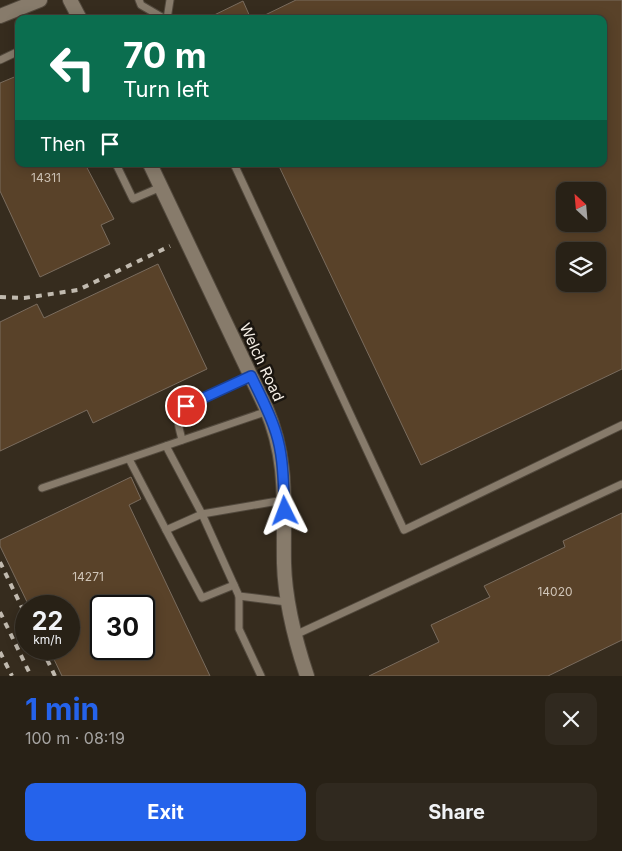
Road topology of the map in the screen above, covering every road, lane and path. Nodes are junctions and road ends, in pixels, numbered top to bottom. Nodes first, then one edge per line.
1 (40, 0) edge
2 (70, 0) edge
3 (139, 0) edge
4 (170, 0) edge
5 (23, 3) edge
6 (78, 15) edge
7 (159, 15) edge
8 (167, 15) edge
9 (0, 16) edge
10 (15, 53) edge
11 (0, 60) edge
12 (117, 167) edge
13 (151, 167) edge
14 (235, 167) edge
15 (161, 187) junction
16 (251, 376) junction
17 (268, 411) junction
18 (622, 426) edge
19 (182, 440) junction
20 (166, 446) junction
21 (129, 458) junction
22 (622, 484) edge
23 (42, 488) dead end
24 (284, 500) junction
25 (202, 514) junction
26 (166, 530) junction
27 (234, 584) junction
28 (239, 596) junction
29 (287, 602) junction
30 (295, 635) junction
31 (262, 676) edge
32 (307, 676) edge

1 - 5 street
2 - 6 street
3 - 7 lane
4 - 8 lane
5 - 9 street
10 - 11 lane
12 - 15 lane
13 - 15 street, Welch Road
14 - 18 lane
15 - 16 street, Welch Road
16 - 17 street, Welch Road
16 - 19 lane
17 - 19 lane
17 - 24 street, Welch Road
19 - 20 lane
20 - 21 lane
20 - 25 lane
21 - 23 lane
21 - 26 lane
22 - 30 lane
24 - 25 lane
24 - 29 street, Welch Road
25 - 26 lane
25 - 27 lane
26 - 27 lane
27 - 28 lane
28 - 29 lane
28 - 31 lane
29 - 30 street, Welch Road
30 - 32 street, Welch Road

